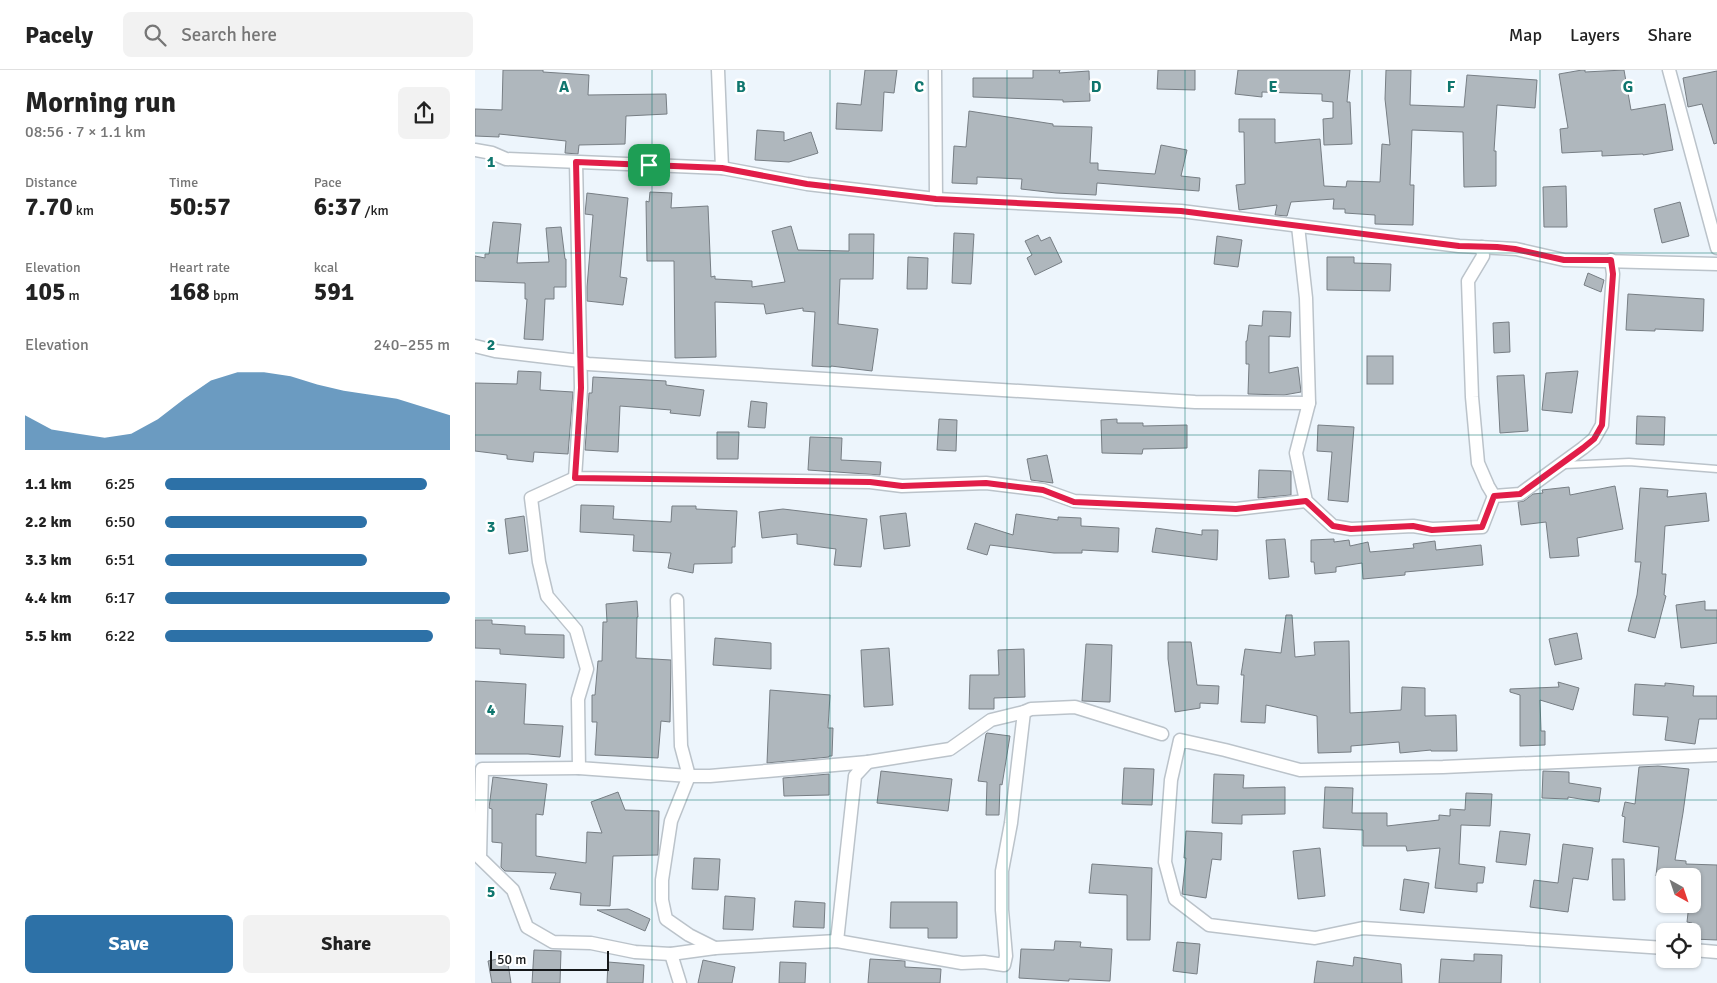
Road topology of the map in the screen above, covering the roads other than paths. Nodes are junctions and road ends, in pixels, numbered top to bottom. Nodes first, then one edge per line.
1 (718, 70) edge
2 (935, 70) edge
3 (1669, 70) edge
4 (475, 150) edge
5 (576, 162) junction
6 (722, 168) junction
7 (936, 199) junction
8 (1297, 226) junction
9 (1482, 247) junction
10 (1717, 248) edge
11 (1611, 260) junction
12 (1717, 264) edge
13 (475, 346) edge
14 (580, 361) junction
15 (1309, 402) junction
16 (1560, 465) junction
17 (1717, 469) edge
18 (575, 478) junction
19 (1494, 496) junction
20 (1306, 501) junction
21 (677, 600) dead end
22 (1024, 712) junction
23 (1162, 734) dead end
24 (1717, 755) edge
25 (868, 762) junction
26 (579, 768) junction
27 (689, 776) junction
28 (837, 941) junction
29 (1656, 947) edge
30 (715, 948) junction
31 (1701, 951) edge
32 (1717, 952) edge
33 (671, 954) junction
34 (680, 983) edge

1 - 6 street
2 - 7 street
3 - 10 street
4 - 5 street
5 - 6 street
5 - 14 street
6 - 7 street
7 - 8 street
8 - 9 street
8 - 15 street
9 - 11 street
9 - 19 street
11 - 12 street
11 - 16 street
13 - 14 street
14 - 15 street
14 - 18 street
15 - 20 street
16 - 17 lane
16 - 19 street
18 - 20 street
18 - 26 street
19 - 20 street
21 - 27 street
22 - 23 street
22 - 25 street
22 - 28 street
24 - 29 street
25 - 27 street
25 - 28 street
26 - 27 street
26 - 33 street
27 - 30 street
28 - 30 street
30 - 33 street
31 - 32 street
33 - 34 street

